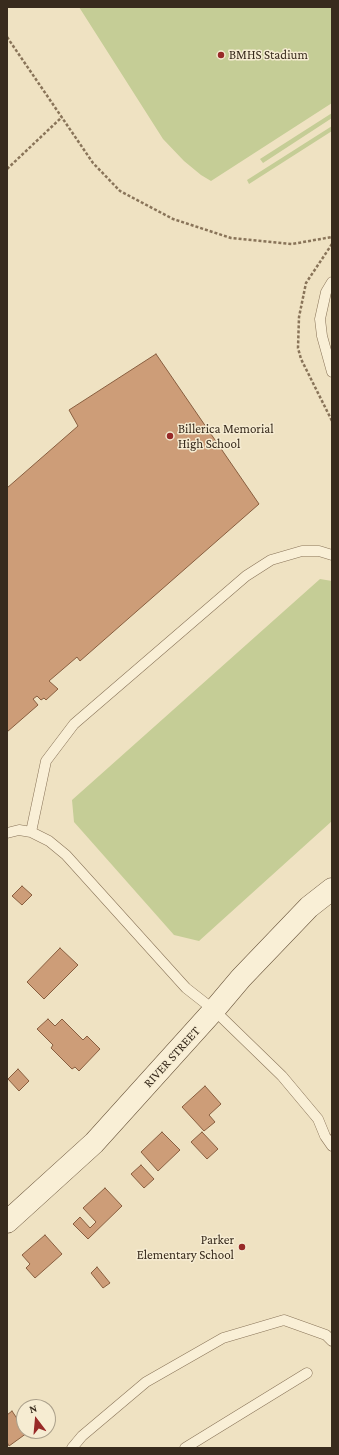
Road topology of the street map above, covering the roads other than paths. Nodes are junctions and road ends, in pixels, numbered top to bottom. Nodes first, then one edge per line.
1 (332, 282) edge
2 (332, 372) edge
3 (332, 555) edge
4 (31, 832) junction
5 (7, 833) edge
6 (332, 888) edge
7 (214, 1010) junction
8 (332, 1146) edge
9 (7, 1222) edge
10 (332, 1341) edge
11 (307, 1373) dead end
12 (72, 1448) edge
13 (185, 1448) edge

1 - 2 lane
3 - 4 lane
4 - 5 lane
4 - 7 lane
6 - 7 main road, RIVER STREET
7 - 8 lane
7 - 9 main road, RIVER STREET
10 - 12 lane
11 - 13 lane

